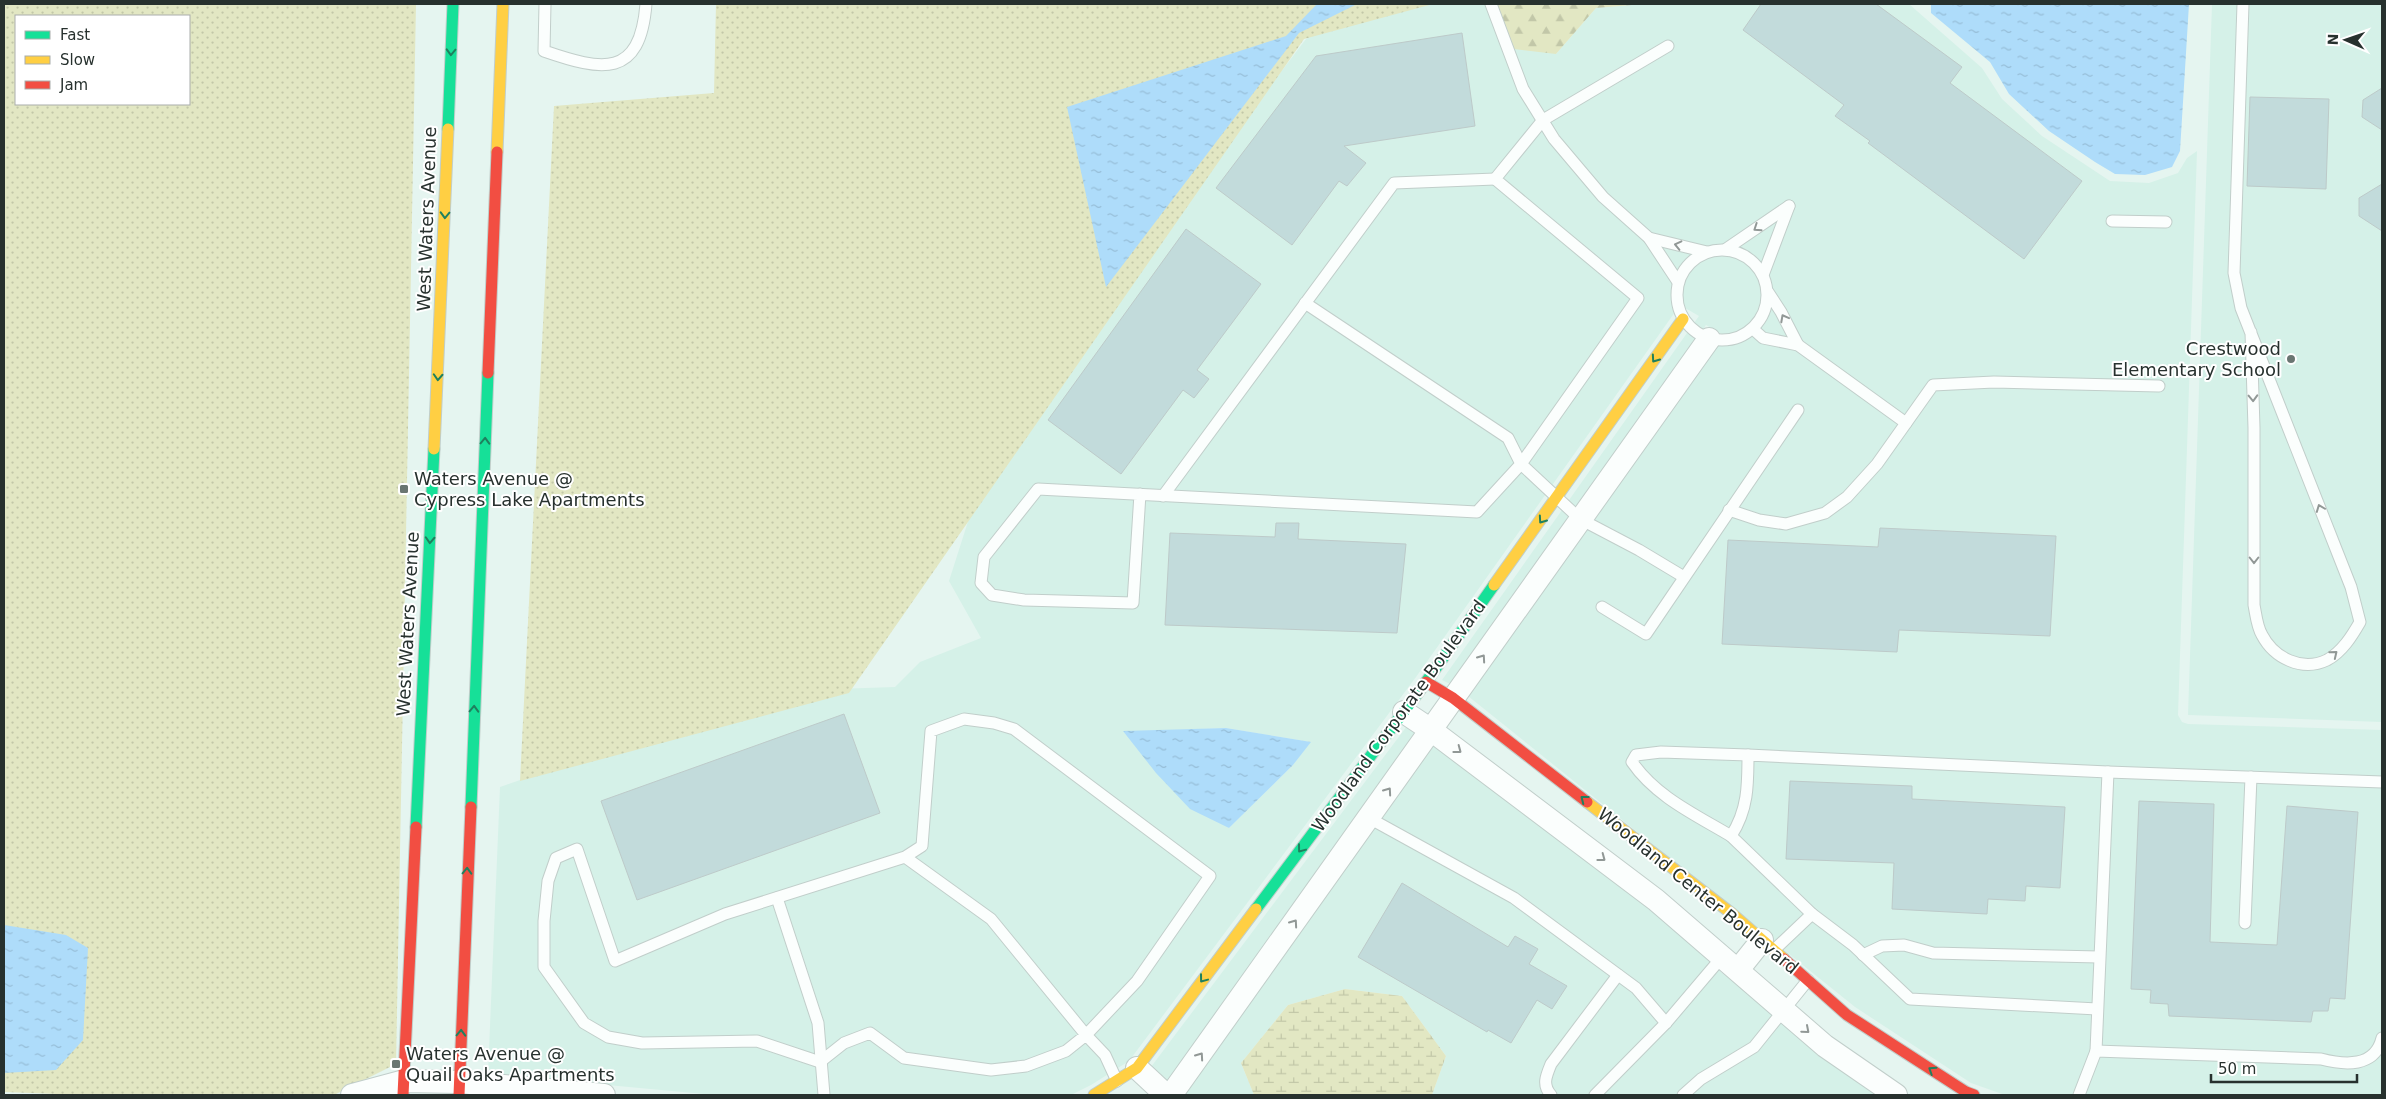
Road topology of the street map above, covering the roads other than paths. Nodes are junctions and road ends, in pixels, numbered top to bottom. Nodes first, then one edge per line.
1 (453, 4) edge
2 (503, 4) edge
3 (545, 4) edge
4 (646, 4) edge
5 (1491, 4) edge
6 (2243, 4) edge
7 (1668, 46) dead end
8 (1543, 120) junction
9 (1495, 178) junction
10 (2112, 221) dead end
11 (2166, 222) dead end
12 (1649, 238) junction
13 (1726, 249) junction
14 (1707, 252) junction
15 (1763, 275) junction
16 (1678, 282) junction
17 (1768, 292) junction
18 (1305, 303) junction
19 (1683, 319) junction
20 (1753, 329) junction
21 (2251, 332) junction
22 (1709, 339) junction
23 (1798, 345) junction
24 (2159, 386) dead end
25 (1798, 410) dead end
26 (1906, 424) junction
27 (1521, 464) junction
28 (1140, 494) junction
29 (1163, 496) junction
30 (1558, 497) junction
31 (1729, 510) junction
32 (1580, 519) junction
33 (1684, 577) junction
34 (1602, 606) dead end
35 (1426, 682) junction
36 (1453, 698) junction
37 (1404, 712) junction
38 (1431, 730) junction
39 (1748, 755) junction
40 (2108, 772) junction
41 (2251, 777) junction
42 (2382, 782) edge
43 (1369, 818) junction
44 (1732, 836) junction
45 (904, 857) junction
46 (777, 898) junction
47 (1812, 914) junction
48 (2245, 923) dead end
49 (1768, 945) junction
50 (1864, 955) junction
51 (2100, 957) junction
52 (1730, 964) junction
53 (1618, 975) junction
54 (1808, 980) junction
55 (2097, 1009) junction
56 (1784, 1010) junction
57 (1666, 1023) junction
58 (1086, 1035) junction
59 (2381, 1047) edge
60 (2096, 1052) junction
61 (820, 1062) junction
62 (1137, 1068) junction
63 (1117, 1081) junction
64 (403, 1088) edge
65 (459, 1089) edge
66 (352, 1095) edge
67 (604, 1095) edge
68 (824, 1095) edge
69 (1097, 1095) edge
70 (1166, 1095) edge
71 (1171, 1095) edge
72 (1551, 1095) edge
73 (1595, 1095) edge
74 (1684, 1095) edge
75 (1896, 1095) edge
76 (1974, 1095) edge
77 (2079, 1095) edge

1 -> 64 main road, West Waters Avenue
65 -> 2 main road
3 - 4 lane
5 - 8 lane
6 - 21 lane
7 - 8 lane
8 - 9 lane
8 - 12 lane
9 - 18 lane
9 - 27 lane
10 - 11 lane
14 -> 12 lane
12 - 16 lane
13 - 14 lane
13 - 15 lane
15 -> 13 lane
14 - 16 lane
15 - 17 lane
16 - 19 lane
17 - 20 lane
23 -> 17 lane
18 - 27 lane
18 - 29 lane
19 - 22 lane
19 -> 30 main road, Woodland Corporate Boulevard
20 - 22 lane
20 - 23 lane
21 -> 21 lane
22 - 32 street, Woodland Corporate Boulevard
23 - 26 lane
24 - 26 lane
25 - 31 lane
26 - 31 lane
27 - 29 lane
27 - 30 lane
28 - 28 lane
28 - 29 lane
30 - 32 lane
30 -> 35 main road, Woodland Corporate Boulevard
31 - 33 lane
32 - 33 lane
36 -> 32 street, Woodland Corporate Boulevard
33 - 34 lane
35 - 36 main road, Woodland Center Boulevard
35 - 37 main road, Woodland Corporate Boulevard
36 - 38 street, Woodland Corporate Boulevard
49 -> 36 main road, Woodland Center Boulevard
37 - 38 street, Woodland Center Boulevard
37 -> 62 main road, Woodland Corporate Boulevard
43 -> 38 street, Woodland Corporate Boulevard
38 -> 52 street, Woodland Center Boulevard
39 - 40 lane
39 - 44 lane
39 - 44 lane
40 - 41 lane
40 - 51 lane
41 - 42 lane
41 - 48 lane
43 - 53 lane
71 -> 43 street, Woodland Corporate Boulevard
44 - 47 lane
45 - 46 lane
45 - 58 lane
45 - 58 lane
46 - 61 lane
46 - 61 lane
47 - 49 lane
47 - 50 lane
49 - 52 street
49 - 54 main road, Woodland Center Boulevard
50 - 51 lane
50 - 55 lane
51 - 55 lane
52 - 56 street, Woodland Center Boulevard
52 - 57 lane
53 - 57 lane
53 - 72 lane
54 - 56 lane
76 -> 54 main road, Woodland Center Boulevard
55 - 60 lane
56 - 74 lane
56 -> 75 street, Woodland Center Boulevard
57 - 73 lane
58 - 61 lane
58 - 63 lane
59 - 60 lane
60 - 77 lane
61 - 68 lane
62 - 63 main road, Woodland Corporate Boulevard
62 - 70 street
63 - 69 main road, Woodland Corporate Boulevard
64 - 65 street
64 - 66 street
65 - 67 street

